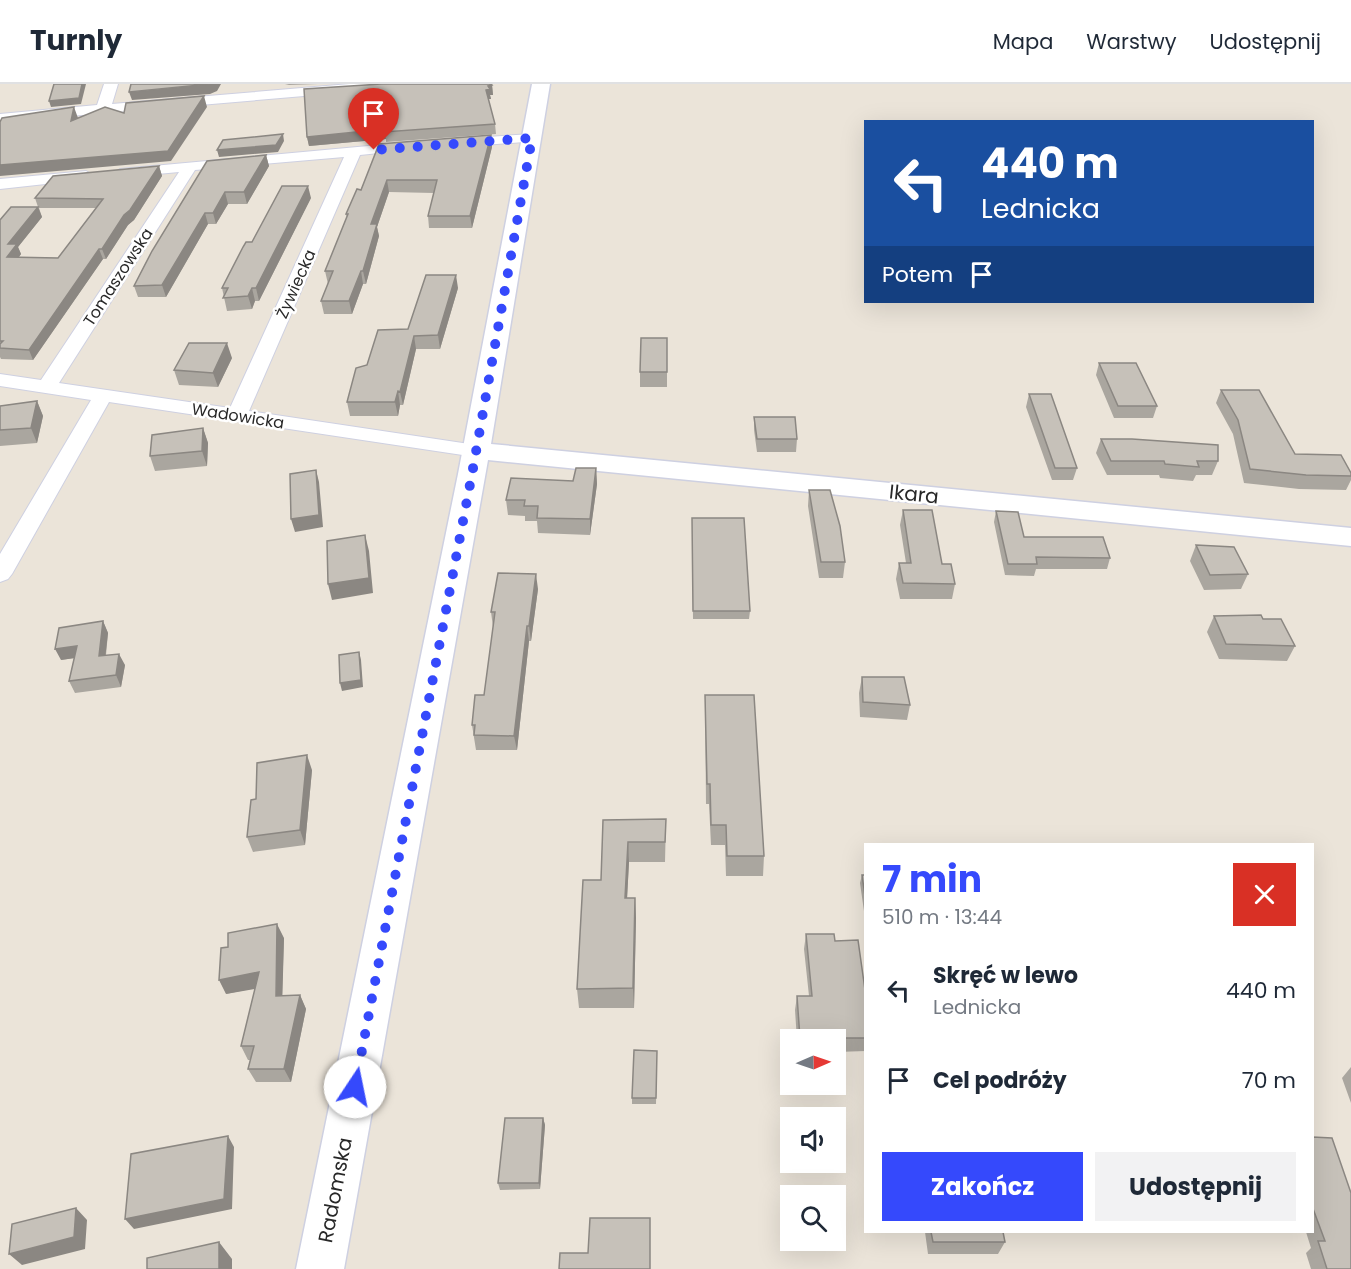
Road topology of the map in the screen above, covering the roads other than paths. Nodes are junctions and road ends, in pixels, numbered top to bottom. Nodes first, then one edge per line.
1 (111, 84) edge
2 (396, 84) edge
3 (541, 84) edge
4 (254, 90) edge
5 (103, 109) junction
6 (0, 118) edge
7 (532, 138) junction
8 (444, 143) edge
9 (422, 145) edge
10 (354, 152) junction
11 (190, 166) junction
12 (6, 183) edge
13 (0, 196) edge
14 (0, 380) edge
15 (46, 387) junction
16 (103, 396) junction
17 (237, 416) junction
18 (476, 451) junction
19 (1351, 537) edge
20 (0, 574) edge
21 (320, 1269) edge

1 - 5 street
2 - 4 street
3 - 7 street, Radomska
4 - 5 street
5 - 6 street
7 - 8 street
7 - 18 street, Radomska
9 - 10 street
10 - 11 street
10 - 17 street, Żywiecka
11 - 12 street
11 - 15 street, Tomaszowska
12 - 13 street
14 - 15 street, Wadowicka
15 - 16 street, Wadowicka
16 - 17 street, Wadowicka
16 - 20 street
17 - 18 street, Wadowicka
18 - 19 street, Ikara
18 - 21 street, Radomska

